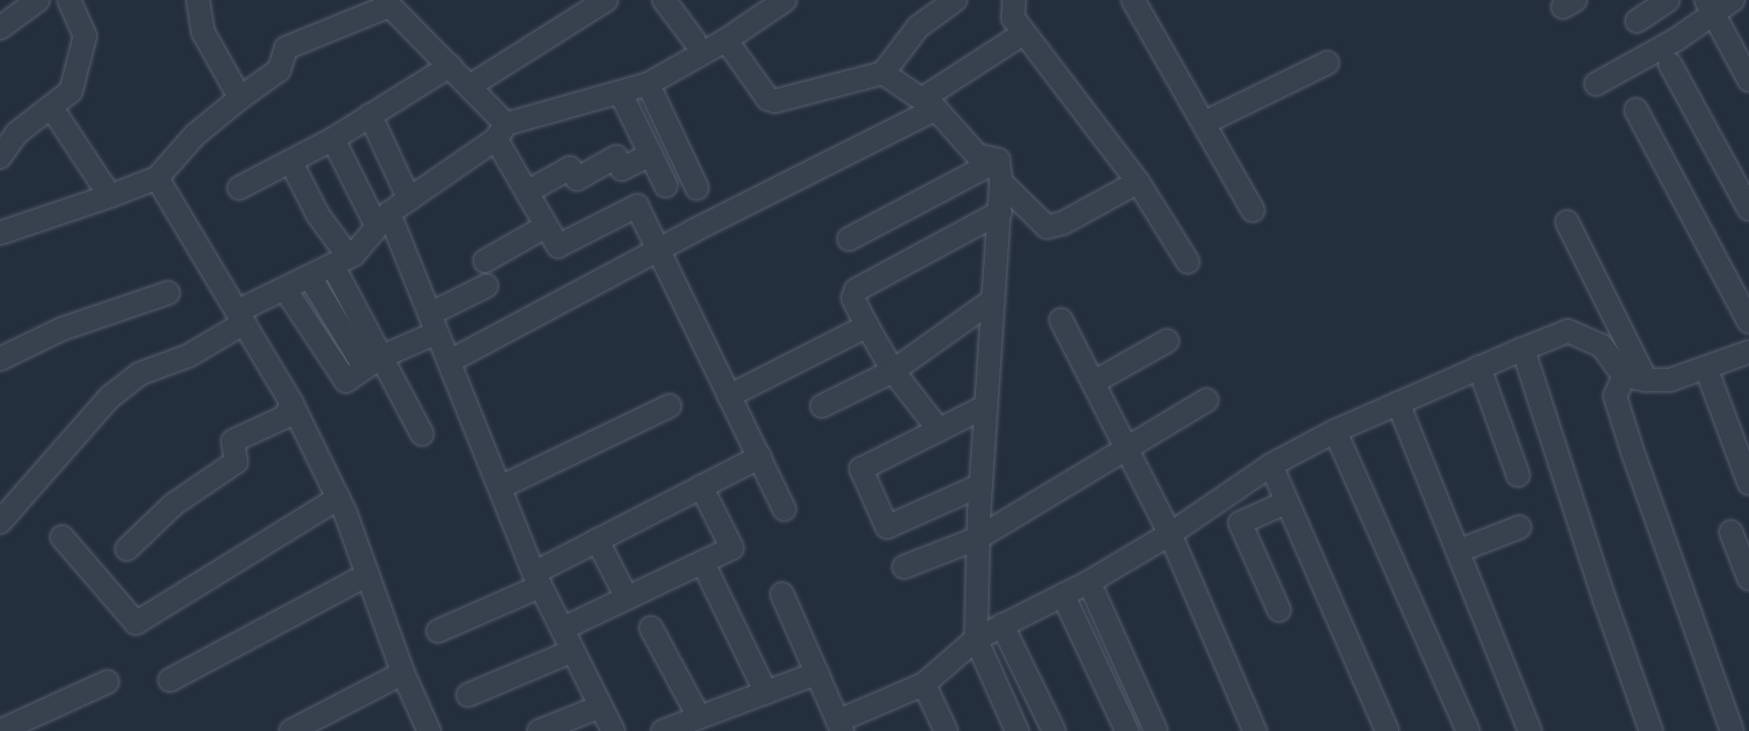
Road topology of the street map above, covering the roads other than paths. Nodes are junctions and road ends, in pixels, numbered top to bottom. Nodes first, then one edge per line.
1 (38, 0) edge
2 (69, 0) edge
3 (198, 0) edge
4 (606, 0) edge
5 (664, 0) edge
6 (785, 0) edge
7 (955, 0) edge
8 (1014, 0) edge
9 (1133, 0) edge
10 (1668, 0) edge
11 (1733, 0) edge
12 (387, 3) edge
13 (1710, 7) edge
14 (1637, 21) dead end
15 (0, 28) edge
16 (1024, 33) junction
17 (694, 40) dead end
18 (726, 40) junction
19 (1327, 63) dead end
20 (1670, 64) dead end
21 (450, 66) junction
22 (883, 73) junction
23 (1749, 80) edge
24 (648, 84) junction
25 (1596, 84) dead end
26 (470, 86) junction
27 (621, 94) junction
28 (240, 98) junction
29 (929, 104) junction
30 (51, 107) junction
31 (1636, 110) dead end
32 (370, 115) junction
33 (1206, 122) junction
34 (501, 132) junction
35 (333, 139) junction
36 (650, 155) junction
37 (0, 157) edge
38 (291, 162) junction
39 (1000, 171) junction
40 (157, 178) junction
41 (1138, 182) junction
42 (666, 186) dead end
43 (239, 188) dead end
44 (697, 188) dead end
45 (527, 192) junction
46 (110, 196) junction
47 (409, 199) junction
48 (1749, 209) edge
49 (1253, 210) dead end
50 (1000, 212) junction
51 (383, 220) junction
52 (1567, 222) dead end
53 (546, 226) junction
54 (0, 233) edge
55 (849, 239) dead end
56 (658, 249) junction
57 (485, 261) dead end
58 (341, 262) junction
59 (1188, 262) dead end
60 (310, 277) junction
61 (486, 286) dead end
62 (285, 289) junction
63 (168, 293) dead end
64 (993, 300) junction
65 (241, 317) junction
66 (1061, 320) dead end
67 (1749, 322) edge
68 (433, 324) junction
69 (867, 326) junction
70 (1167, 341) dead end
71 (1523, 349) junction
72 (1749, 352) edge
73 (0, 359) edge
74 (450, 361) junction
75 (373, 363) junction
76 (1479, 367) junction
77 (1706, 368) junction
78 (893, 371) junction
79 (1635, 378) junction
80 (1094, 382) junction
81 (729, 396) junction
82 (1207, 400) dead end
83 (1398, 403) junction
84 (292, 404) junction
85 (669, 406) dead end
86 (822, 406) dead end
87 (986, 406) junction
88 (939, 430) junction
89 (1335, 431) junction
90 (422, 434) dead end
91 (1127, 446) junction
92 (760, 457) junction
93 (1271, 465) junction
94 (1518, 475) dead end
95 (1749, 483) edge
96 (981, 485) junction
97 (701, 486) junction
98 (501, 487) junction
99 (338, 498) junction
100 (1287, 502) junction
101 (784, 509) dead end
102 (3, 513) edge
103 (1520, 527) dead end
104 (1731, 532) dead end
105 (1170, 534) junction
106 (62, 537) dead end
107 (978, 538) junction
108 (597, 540) junction
109 (127, 549) dead end
110 (1458, 551) junction
111 (703, 563) junction
112 (904, 567) dead end
113 (367, 575) junction
114 (1749, 579) edge
115 (538, 580) junction
116 (1089, 582) junction
117 (782, 594) dead end
118 (1063, 595) junction
119 (627, 598) junction
120 (1279, 610) dead end
121 (1002, 625) junction
122 (651, 628) dead end
123 (562, 629) junction
124 (438, 631) dead end
125 (976, 639) junction
126 (572, 651) junction
127 (403, 673) junction
128 (817, 673) junction
129 (170, 680) dead end
130 (107, 682) dead end
131 (924, 684) junction
132 (766, 693) junction
133 (468, 695) dead end
134 (599, 707) junction
135 (699, 717) junction
136 (840, 726) edge
137 (0, 731) edge
138 (291, 731) edge
139 (429, 731) edge
140 (539, 731) edge
141 (613, 731) edge
142 (663, 731) edge
143 (946, 731) edge
144 (1017, 731) edge
145 (1054, 731) edge
146 (1127, 731) edge
147 (1156, 731) edge
148 (1255, 731) edge
149 (1387, 731) edge
150 (1468, 731) edge
151 (1530, 731) edge
152 (1651, 731) edge
153 (1732, 731) edge

1 - 15 street
2 - 30 street
3 - 28 street
4 - 26 street
5 - 17 street
6 - 18 street
7 - 22 street
8 - 16 street
9 - 33 street
10 - 14 street
11 - 13 street
12 - 21 street
12 - 28 street
13 - 23 street
13 - 25 street
16 - 29 street
16 - 41 street
18 - 22 street
18 - 24 street
19 - 33 street
20 - 48 street
21 - 26 street
21 - 32 street
22 - 29 street
24 - 27 street
24 - 44 street
26 - 34 street
27 - 34 street
27 - 36 street
28 - 40 street
29 - 39 street
29 - 56 street
30 - 37 street
30 - 46 street
31 - 67 street
32 - 35 street
32 - 47 street
33 - 49 street
34 - 45 street
34 - 47 street
35 - 38 street
35 - 51 street
36 - 42 street
36 - 45 street
38 - 43 street
38 - 58 street
39 - 41 street
39 - 50 street
39 - 55 street
40 - 46 street
40 - 65 street
41 - 59 street
45 - 53 street
46 - 54 street
47 - 51 street
50 - 64 street
50 - 69 street
51 - 58 street
51 - 68 street
52 - 79 street
53 - 56 street
53 - 57 street
56 - 74 street
56 - 81 street
58 - 60 street
58 - 75 street
60 - 62 street
60 - 75 street
61 - 68 street
62 - 65 street
62 - 75 street
63 - 73 street
64 - 78 street
64 - 87 street
65 - 84 street
65 - 102 street
66 - 80 street
68 - 74 street
68 - 75 street
69 - 78 street
69 - 81 street
70 - 80 street
71 - 76 street
71 - 79 street
71 - 152 street
72 - 77 street
74 - 98 street
75 - 90 street
76 - 83 street
76 - 94 street
77 - 79 street
77 - 95 street
78 - 86 street
78 - 88 street
79 - 153 street
80 - 91 street
81 - 92 street
82 - 91 street
83 - 89 street
83 - 110 street
84 - 99 street
84 - 109 street
85 - 98 street
87 - 88 street
87 - 96 street
88 - 96 street
89 - 93 street
89 - 150 street
91 - 105 street
91 - 107 street
92 - 97 street
92 - 101 street
93 - 100 street
93 - 105 street
96 - 107 street
97 - 108 street
97 - 111 street
98 - 115 street
99 - 106 street
99 - 113 street
100 - 120 street
100 - 149 street
103 - 110 street
104 - 114 street
105 - 116 street
105 - 148 street
107 - 112 street
107 - 125 street
108 - 115 street
108 - 119 street
110 - 151 street
111 - 119 street
111 - 132 street
113 - 127 street
113 - 129 street
115 - 123 street
115 - 124 street
116 - 118 street
116 - 147 street
117 - 128 street
118 - 121 street
118 - 146 street
119 - 123 street
121 - 125 street
121 - 145 street
122 - 135 street
123 - 126 street
125 - 131 street
125 - 144 street
126 - 133 street
126 - 134 street
127 - 138 street
127 - 139 street
128 - 132 street
128 - 136 street
130 - 137 street
131 - 136 street
131 - 143 street
132 - 135 street
134 - 140 street
134 - 141 street
135 - 142 street

